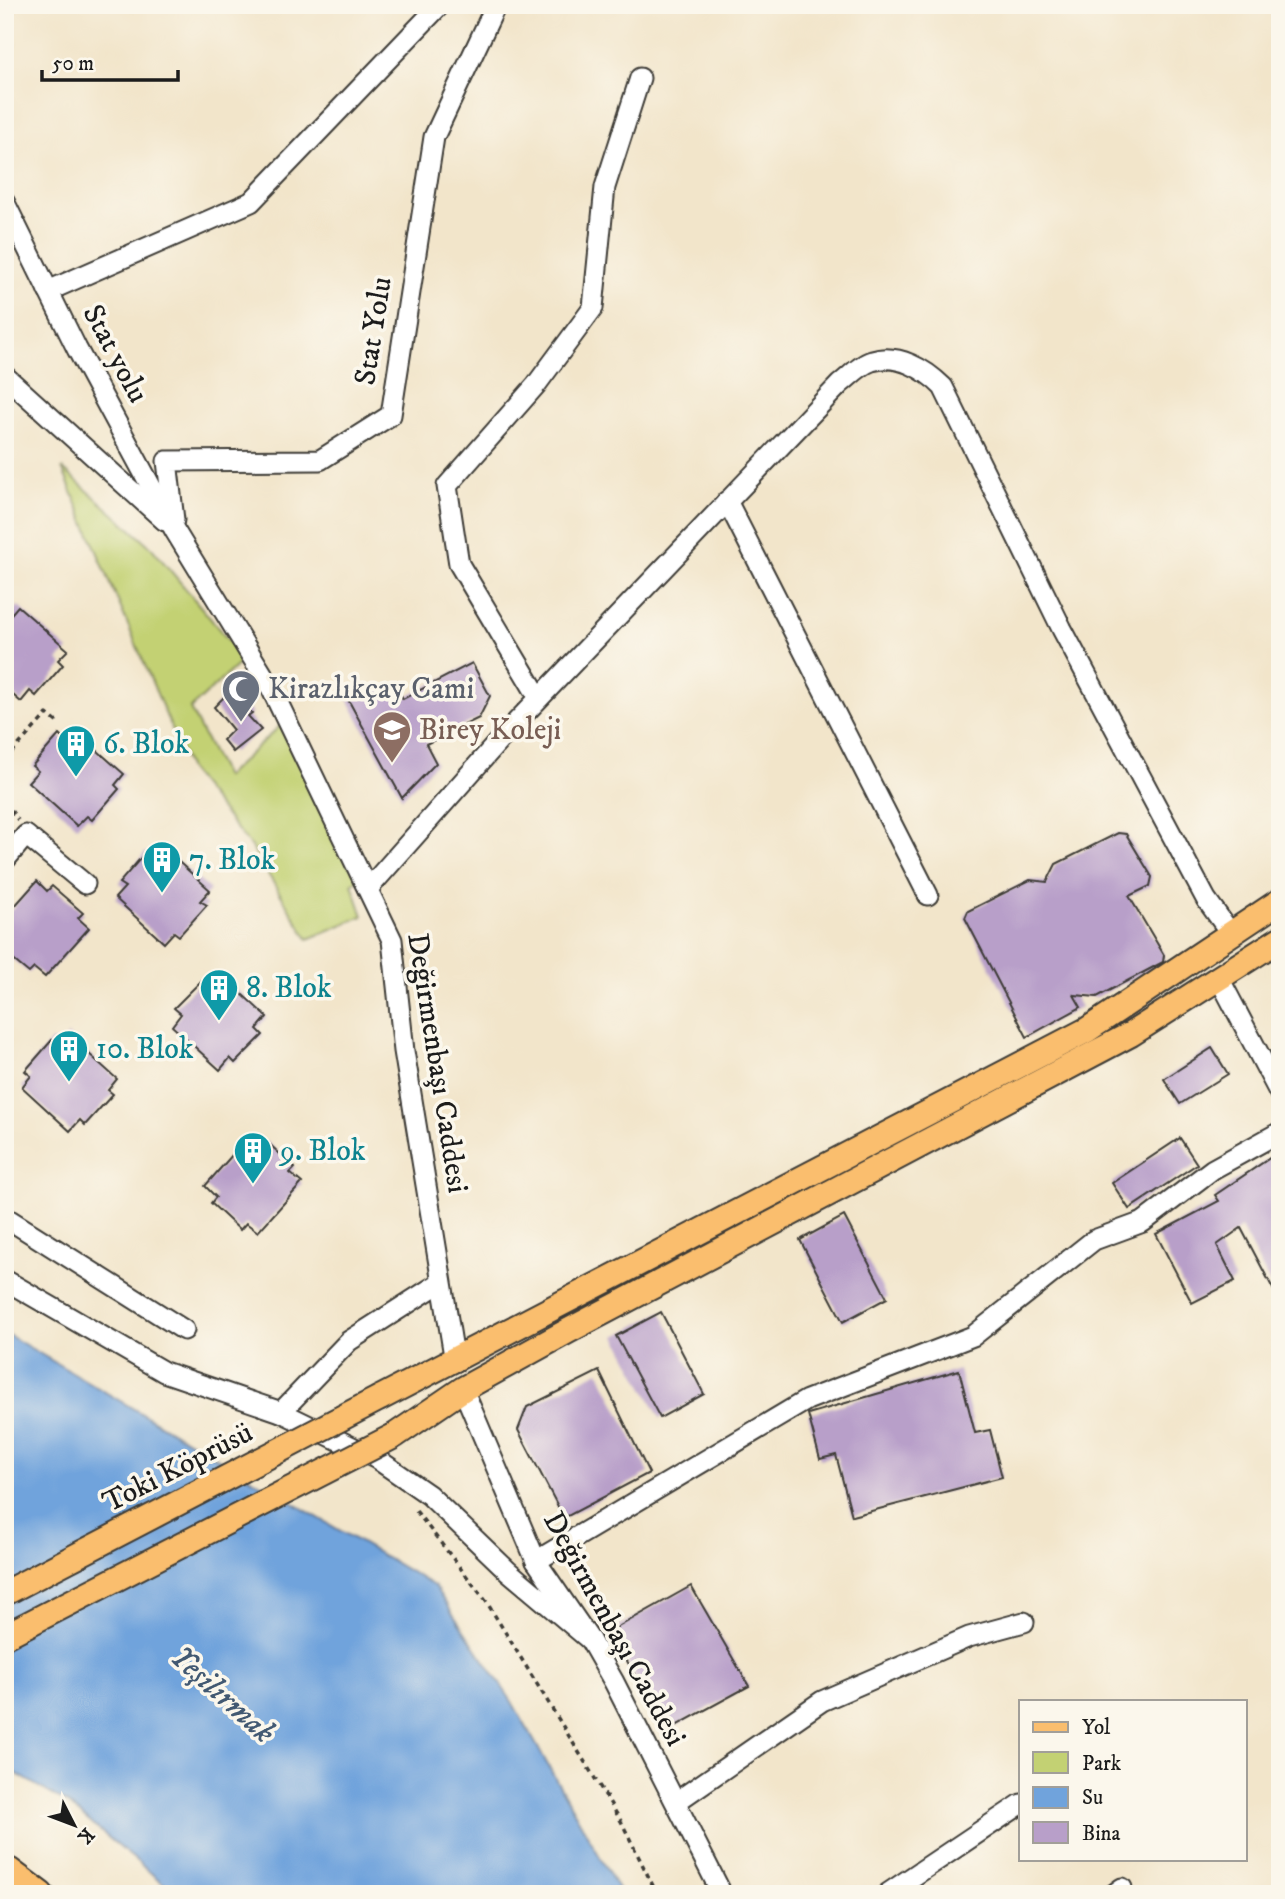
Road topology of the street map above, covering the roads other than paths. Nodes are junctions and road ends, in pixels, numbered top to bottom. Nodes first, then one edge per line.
1 (440, 5) edge
2 (496, 5) edge
3 (640, 78) dead end
4 (5, 203) edge
5 (48, 291) junction
6 (5, 376) edge
7 (727, 501) junction
8 (175, 531) junction
9 (539, 698) junction
10 (5, 860) edge
11 (85, 884) dead end
12 (368, 888) junction
13 (928, 895) dead end
14 (1280, 901) edge
15 (1232, 934) junction
16 (1280, 939) edge
17 (1219, 978) junction
18 (1280, 1094) edge
19 (1280, 1132) edge
20 (5, 1217) edge
21 (5, 1280) edge
22 (442, 1282) junction
23 (184, 1330) dead end
24 (455, 1362) junction
25 (463, 1389) junction
26 (281, 1412) junction
27 (536, 1561) junction
28 (5, 1593) edge
29 (1024, 1622) dead end
30 (5, 1636) edge
31 (590, 1640) junction
32 (676, 1802) junction
33 (1019, 1805) edge
34 (7, 1875) edge
35 (41, 1894) edge
36 (722, 1894) edge
37 (887, 1894) edge

1 - 5 street
2 - 8 street, Stat Yolu
3 - 9 street
4 - 5 street, Stat yolu
5 - 8 street, Stat yolu
6 - 8 street
7 - 9 street
7 - 13 street
7 - 15 street
8 - 12 street, Değirmenbaşı Caddesi
9 - 12 street
10 - 11 street
12 - 22 street, Değirmenbaşı Caddesi
14 - 15 main road, Toki Köprüsü
15 - 24 main road, Toki Köprüsü
16 - 17 main road
17 - 18 street
17 - 25 main road
19 - 27 street
20 - 23 street
21 - 26 street
22 - 24 street, Değirmenbaşı Caddesi
22 - 26 street
24 - 28 main road, Toki Köprüsü, bridge
25 - 27 street, Değirmenbaşı Caddesi
25 - 30 main road, bridge
26 - 31 street
27 - 31 street, Değirmenbaşı Caddesi
29 - 32 street
31 - 32 street, Değirmenbaşı Caddesi
32 - 36 street, Değirmenbaşı Caddesi
33 - 37 street
34 - 35 main road

